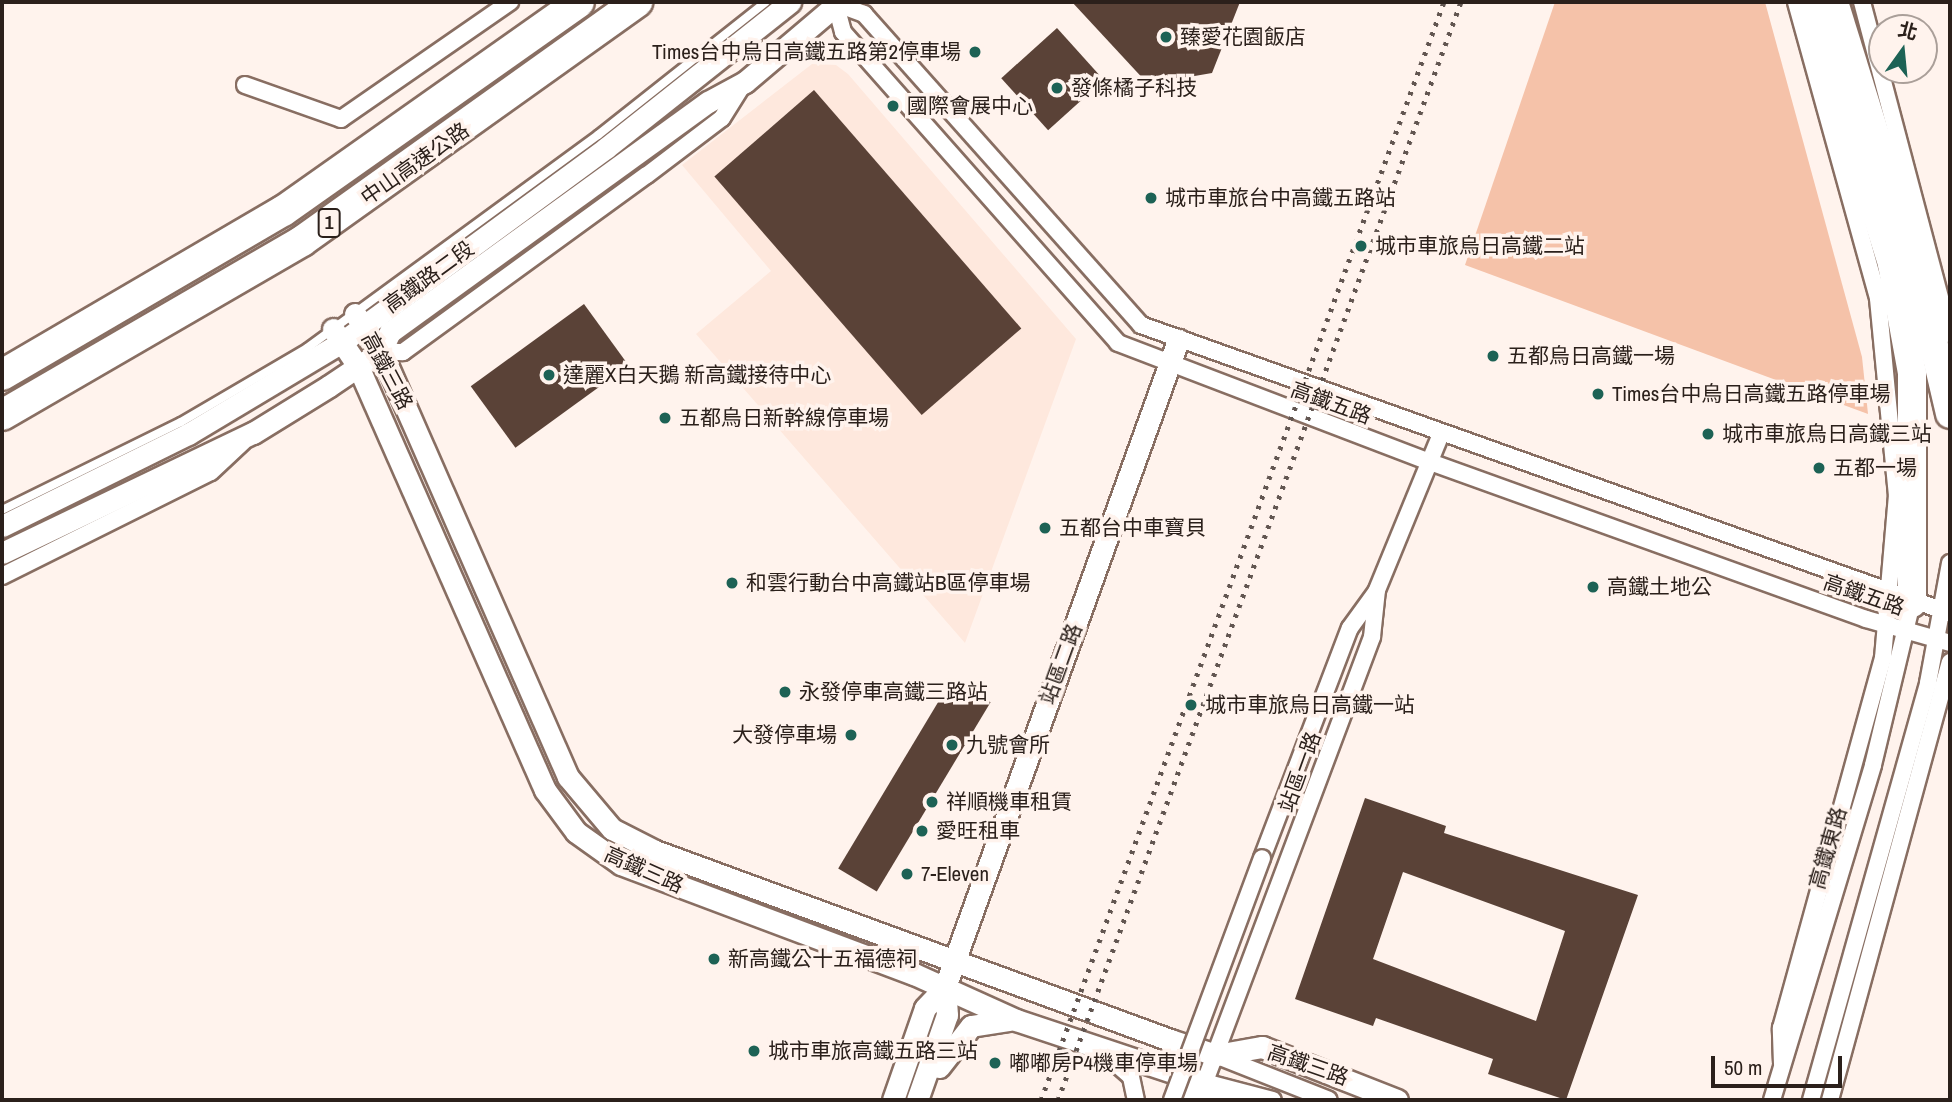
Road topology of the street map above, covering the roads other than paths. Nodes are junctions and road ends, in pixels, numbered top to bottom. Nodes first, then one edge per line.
1 (510, 2) edge
2 (579, 2) edge
3 (637, 2) edge
4 (766, 2) edge
5 (789, 2) edge
6 (1796, 2) edge
7 (1810, 2) edge
8 (1834, 2) edge
9 (1862, 2) edge
10 (837, 3) edge
11 (1847, 83) junction
12 (245, 85) dead end
13 (359, 320) junction
14 (1950, 335) edge
15 (338, 336) junction
16 (1178, 340) junction
17 (381, 351) junction
18 (358, 366) junction
19 (1168, 366) junction
20 (2, 375) edge
21 (1950, 414) edge
22 (2, 415) edge
23 (253, 433) junction
24 (1441, 434) junction
25 (1430, 462) junction
26 (2, 510) edge
27 (2, 526) edge
28 (2, 553) edge
29 (1950, 566) edge
30 (2, 576) edge
31 (1377, 590) junction
32 (1902, 600) junction
33 (1947, 613) edge
34 (1888, 626) junction
35 (1908, 633) junction
36 (1944, 642) edge
37 (1950, 662) edge
38 (955, 960) junction
39 (945, 987) junction
40 (1016, 1020) junction
41 (1098, 1051) junction
42 (1216, 1055) junction
43 (1782, 1064) junction
44 (1200, 1091) edge
45 (893, 1100) edge
46 (917, 1100) edge
47 (1136, 1100) edge
48 (1172, 1100) edge
49 (1181, 1100) edge
50 (1228, 1100) edge
51 (1273, 1100) edge
52 (1329, 1100) edge
53 (1397, 1100) edge
54 (1772, 1100) edge
55 (1811, 1100) edge
56 (1830, 1100) edge

1 - 12 street
2 - 20 highway, 中山高速公路 / 1
3 - 22 highway, 中山高速公路 / 1
4 - 13 lane, 高鐵路二段
5 - 13 street, 高鐵路二段
6 - 32 street
7 - 11 highway
8 - 11 highway
9 - 14 street
10 - 16 street, 高鐵五路
10 - 17 street, 高鐵路二段
10 - 19 street, 高鐵五路
11 - 21 highway
11 - 32 highway
13 - 15 street, 高鐵路二段
13 - 17 street, 高鐵三路
15 - 18 street, 高鐵三路
15 - 26 lane, 高鐵路二段
15 - 27 street, 高鐵路二段
16 - 19 street, 站區二路
16 - 24 street, 高鐵五路
17 - 18 street, 高鐵路二段
17 - 38 street, 高鐵三路
18 - 23 street, 高鐵路二段
18 - 39 street, 高鐵三路
19 - 25 street, 高鐵五路
19 - 38 street, 站區二路
23 - 28 street, 高鐵路二段
23 - 30 street, 高鐵路二段
24 - 25 street, 站區一路
24 - 32 street, 高鐵五路
25 - 31 street, 站區一路
25 - 34 street, 高鐵五路
29 - 33 street
31 - 42 street, 站區一路
31 - 48 street, bridge
32 - 33 street, 高鐵五路
32 - 34 street
32 - 35 street, 高鐵東路
33 - 36 street
34 - 35 street, 高鐵五路
34 - 43 street
35 - 36 street, 高鐵五路
35 - 43 street, 高鐵東路
36 - 55 street
37 - 56 street
38 - 39 street, 站區二路
38 - 42 street, 高鐵三路
39 - 40 street, 高鐵三路
39 - 45 street, 站區二路
39 - 46 street, 站區二路
40 - 41 street, 高鐵三路
40 - 46 street
41 - 44 street, 高鐵三路
41 - 47 street
42 - 44 street, 站區一路
42 - 52 street, 高鐵三路
42 - 53 street, 高鐵三路
43 - 54 street, 高鐵東路
44 - 49 street, 站區一路
44 - 50 street, 高鐵三路
44 - 51 street, 高鐵三路

